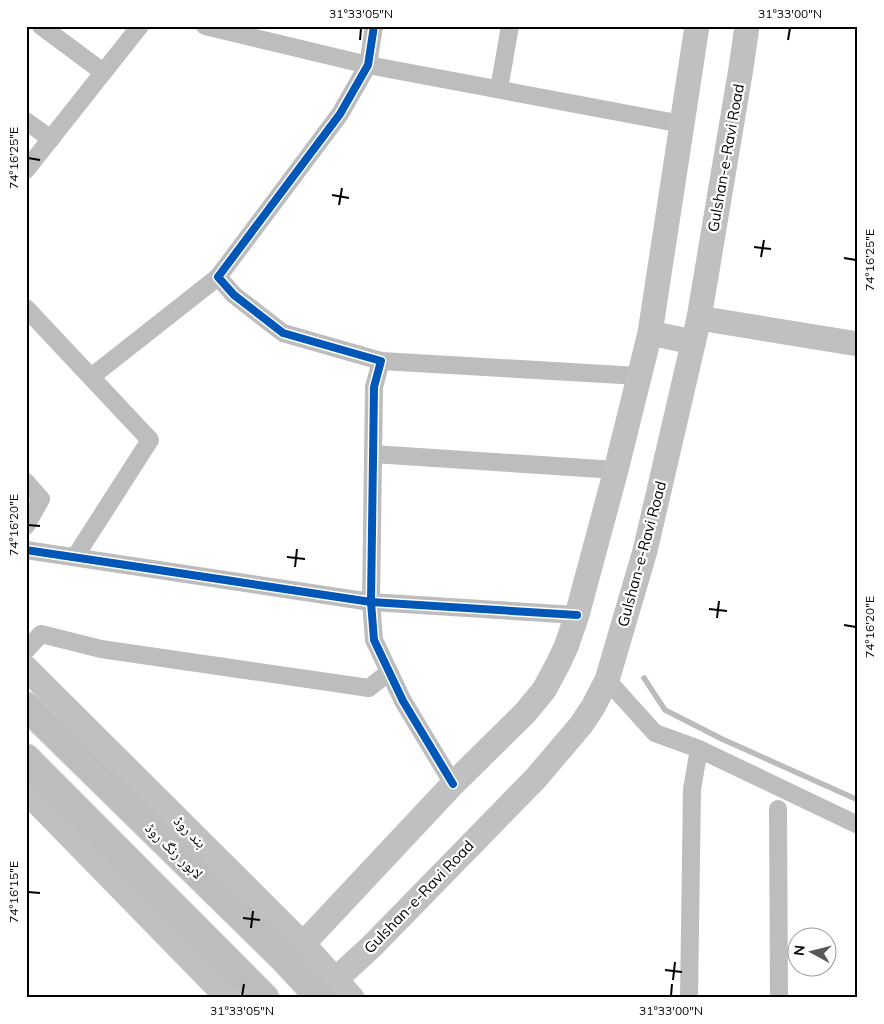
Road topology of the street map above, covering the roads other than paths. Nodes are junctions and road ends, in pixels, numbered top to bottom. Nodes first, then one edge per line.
1 (41, 26) edge
2 (140, 26) edge
3 (206, 26) edge
4 (374, 26) edge
5 (510, 26) edge
6 (697, 26) edge
7 (747, 26) edge
8 (368, 65) junction
9 (104, 72) junction
10 (499, 89) junction
11 (26, 122) edge
12 (682, 124) junction
13 (51, 139) junction
14 (26, 170) edge
15 (218, 277) junction
16 (26, 308) edge
17 (696, 330) junction
18 (650, 333) junction
19 (858, 344) edge
20 (381, 361) junction
21 (639, 376) junction
22 (91, 377) junction
23 (373, 454) junction
24 (616, 470) junction
25 (26, 482) edge
26 (26, 526) edge
27 (26, 550) edge
28 (75, 557) junction
29 (371, 602) junction
30 (577, 616) junction
31 (26, 650) edge
32 (26, 668) edge
33 (389, 672) junction
34 (607, 680) junction
35 (26, 706) edge
36 (698, 750) junction
37 (26, 758) edge
38 (453, 784) junction
39 (26, 791) edge
40 (778, 809) dead end
41 (858, 825) edge
42 (303, 944) junction
43 (328, 989) edge
44 (261, 993) edge
45 (228, 998) edge
46 (352, 998) edge
47 (689, 998) edge
48 (779, 998) edge

1 - 9 street
2 - 9 street
3 - 8 street
4 - 8 street
5 - 10 street
6 - 12 main road
7 - 17 main road, Gulshan-e-Ravi Road
8 - 10 street
8 - 15 street
9 - 13 street
10 - 12 street
11 - 13 street
12 - 18 main road
13 - 14 street
15 - 20 street
15 - 22 street
16 - 22 street
17 - 18 main road
17 - 19 main road
17 - 34 main road, Gulshan-e-Ravi Road
18 - 21 main road
20 - 21 street
20 - 23 street
21 - 24 main road
22 - 28 street
23 - 24 street
23 - 29 street
24 - 30 main road
25 - 26 street
27 - 28 street
28 - 29 street
29 - 30 street
29 - 33 street
30 - 38 main road
31 - 33 street
32 - 42 main road, بند روڈ
33 - 38 street
34 - 36 street
34 - 43 main road, Gulshan-e-Ravi Road
35 - 43 highway, لاہور رنگ روڈ
36 - 41 street
36 - 47 street
37 - 44 highway
38 - 42 main road
39 - 45 main road
40 - 48 street
42 - 43 main road, بند روڈ
43 - 46 main road, بند روڈ

